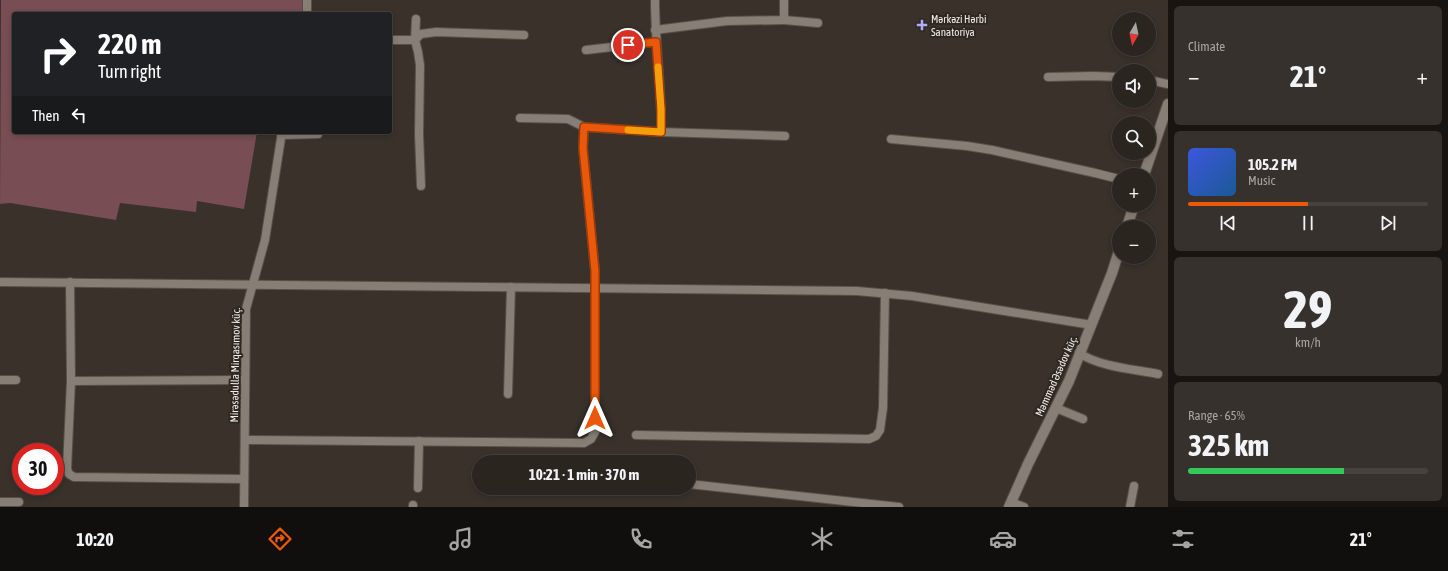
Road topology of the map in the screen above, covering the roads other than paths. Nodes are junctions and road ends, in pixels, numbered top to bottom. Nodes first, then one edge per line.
1 (307, 0) edge
2 (655, 0) edge
3 (784, 0) edge
4 (307, 12) edge
5 (416, 20) dead end
6 (784, 20) junction
7 (818, 23) dead end
8 (655, 30) junction
9 (524, 35) dead end
10 (392, 40) edge
11 (414, 40) junction
12 (656, 42) junction
13 (586, 50) dead end
14 (1048, 77) dead end
15 (1112, 77) edge
16 (1156, 81) edge
17 (1168, 84) edge
18 (1168, 104) edge
19 (520, 118) dead end
20 (584, 127) junction
21 (661, 132) junction
22 (282, 134) edge
23 (785, 136) dead end
24 (891, 139) dead end
25 (1146, 168) edge
26 (1112, 178) edge
27 (421, 186) dead end
28 (1115, 264) edge
29 (0, 282) edge
30 (70, 282) junction
31 (253, 285) junction
32 (511, 287) junction
33 (595, 288) junction
34 (885, 293) junction
35 (1092, 325) junction
36 (1079, 353) junction
37 (1158, 374) dead end
38 (0, 380) edge
39 (16, 380) dead end
40 (245, 380) junction
41 (71, 381) junction
42 (508, 394) dead end
43 (1056, 408) junction
44 (1083, 419) dead end
45 (636, 435) dead end
46 (245, 440) junction
47 (420, 441) junction
48 (244, 479) junction
49 (696, 485) edge
50 (1134, 486) dead end
51 (418, 488) dead end
52 (0, 502) edge
53 (19, 502) dead end
54 (1010, 504) edge
55 (878, 506) edge
56 (244, 507) edge
57 (899, 507) edge
58 (1024, 507) edge
59 (1130, 507) edge

1 - 4 street
2 - 8 street
3 - 6 street
5 - 11 street
6 - 7 street
6 - 8 street
8 - 12 street
9 - 11 street
10 - 11 street
11 - 27 street
12 - 13 street
12 - 21 street
14 - 15 street
16 - 17 street
18 - 25 street
19 - 20 street
20 - 21 street
20 - 33 street
21 - 23 street
22 - 31 street, Mirəsədulla Mirqasımov küç.
24 - 26 street
28 - 35 street, Məmməd Əsədov küç.
29 - 30 street
30 - 31 street
30 - 41 street
31 - 32 street
31 - 40 street, Mirəsədulla Mirqasımov küç.
32 - 33 street
32 - 42 street
33 - 34 street
33 - 47 street
34 - 35 street
34 - 45 street
35 - 36 street, Məmməd Əsədov küç.
36 - 37 street
36 - 43 street, Məmməd Əsədov küç.
38 - 39 street
40 - 41 street
40 - 46 street, Mirəsədulla Mirqasımov küç.
41 - 48 street
43 - 44 street
43 - 54 street, Məmməd Əsədov küç.
46 - 47 street
46 - 48 street, Mirəsədulla Mirqasımov küç.
47 - 51 street
48 - 56 street, Mirəsədulla Mirqasımov küç.
49 - 55 street
50 - 59 street
52 - 53 street
54 - 58 street
55 - 57 street

